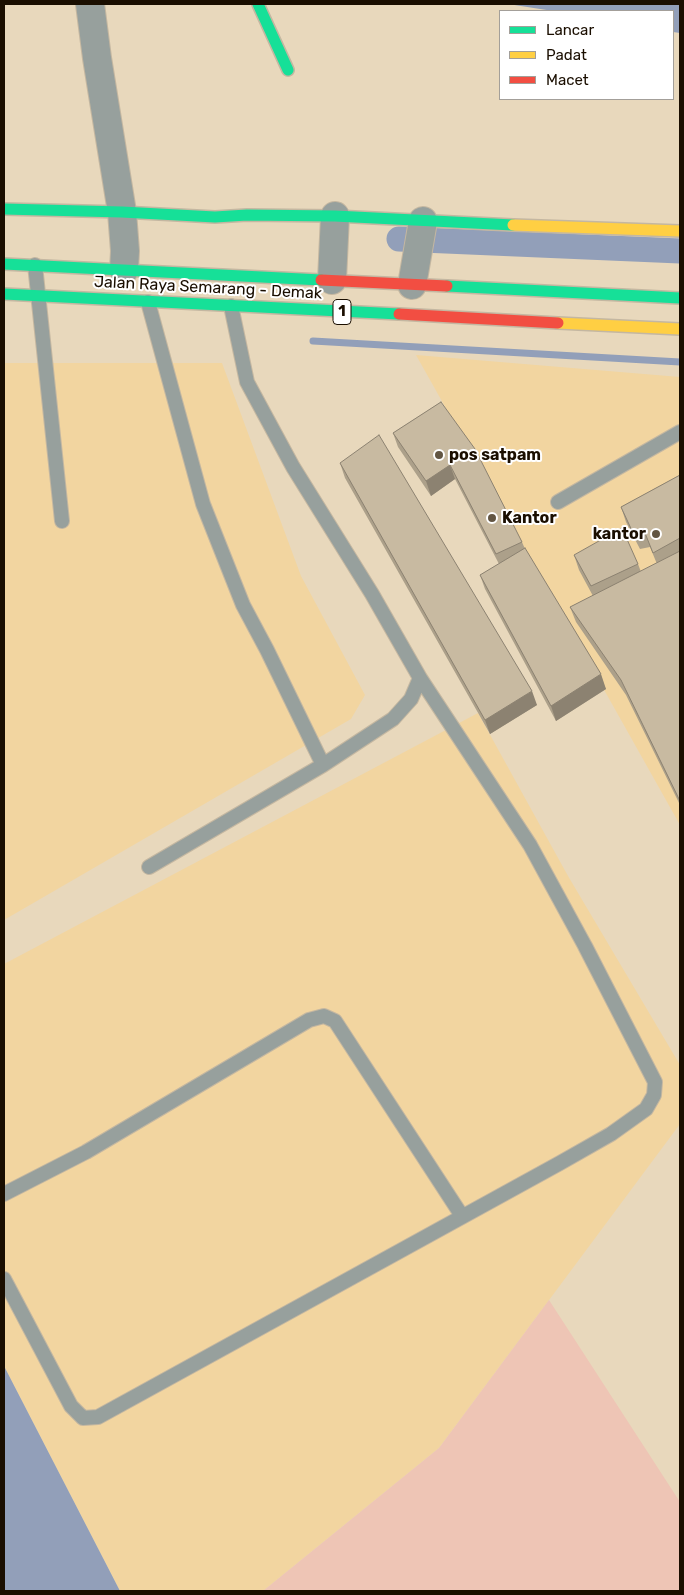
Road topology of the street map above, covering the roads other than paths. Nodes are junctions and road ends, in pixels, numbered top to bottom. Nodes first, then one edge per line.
1 (90, 4) edge
2 (258, 4) edge
3 (288, 70) dead end
4 (4, 209) edge
5 (123, 217) junction
6 (335, 222) junction
7 (422, 227) junction
8 (680, 231) edge
9 (125, 261) junction
10 (4, 264) edge
11 (35, 265) junction
12 (332, 275) junction
13 (413, 280) junction
14 (4, 294) edge
15 (38, 296) junction
16 (680, 298) edge
17 (148, 302) junction
18 (231, 306) junction
19 (680, 329) edge
20 (680, 432) edge
21 (558, 502) dead end
22 (62, 521) dead end
23 (420, 678) junction
24 (323, 765) junction
25 (149, 867) dead end
26 (4, 1194) edge
27 (462, 1216) junction
28 (4, 1279) edge

1 - 5 street
2 - 3 main road
4 - 5 main road
5 - 6 main road
5 - 9 street
6 - 7 main road
6 - 12 street
7 - 8 main road
7 - 13 street
9 - 11 main road, Jalan Raya Semarang - Demak / 1
9 - 12 main road, Jalan Raya Semarang - Demak / 1
10 - 11 main road, Jalan Raya Semarang - Demak / 1
11 - 15 lane
12 - 13 main road, Jalan Raya Semarang - Demak / 1
13 - 16 main road, Jalan Raya Semarang - Demak / 1
14 - 15 main road, Jalan Raya Semarang - Demak / 1
15 - 17 main road, Jalan Raya Semarang - Demak / 1
15 - 22 lane
17 - 18 main road, Jalan Raya Semarang - Demak / 1
17 - 24 lane
18 - 19 main road, Jalan Raya Semarang - Demak / 1
18 - 23 lane
20 - 21 lane
23 - 24 lane
23 - 27 lane
24 - 25 lane
26 - 27 lane
27 - 28 lane

